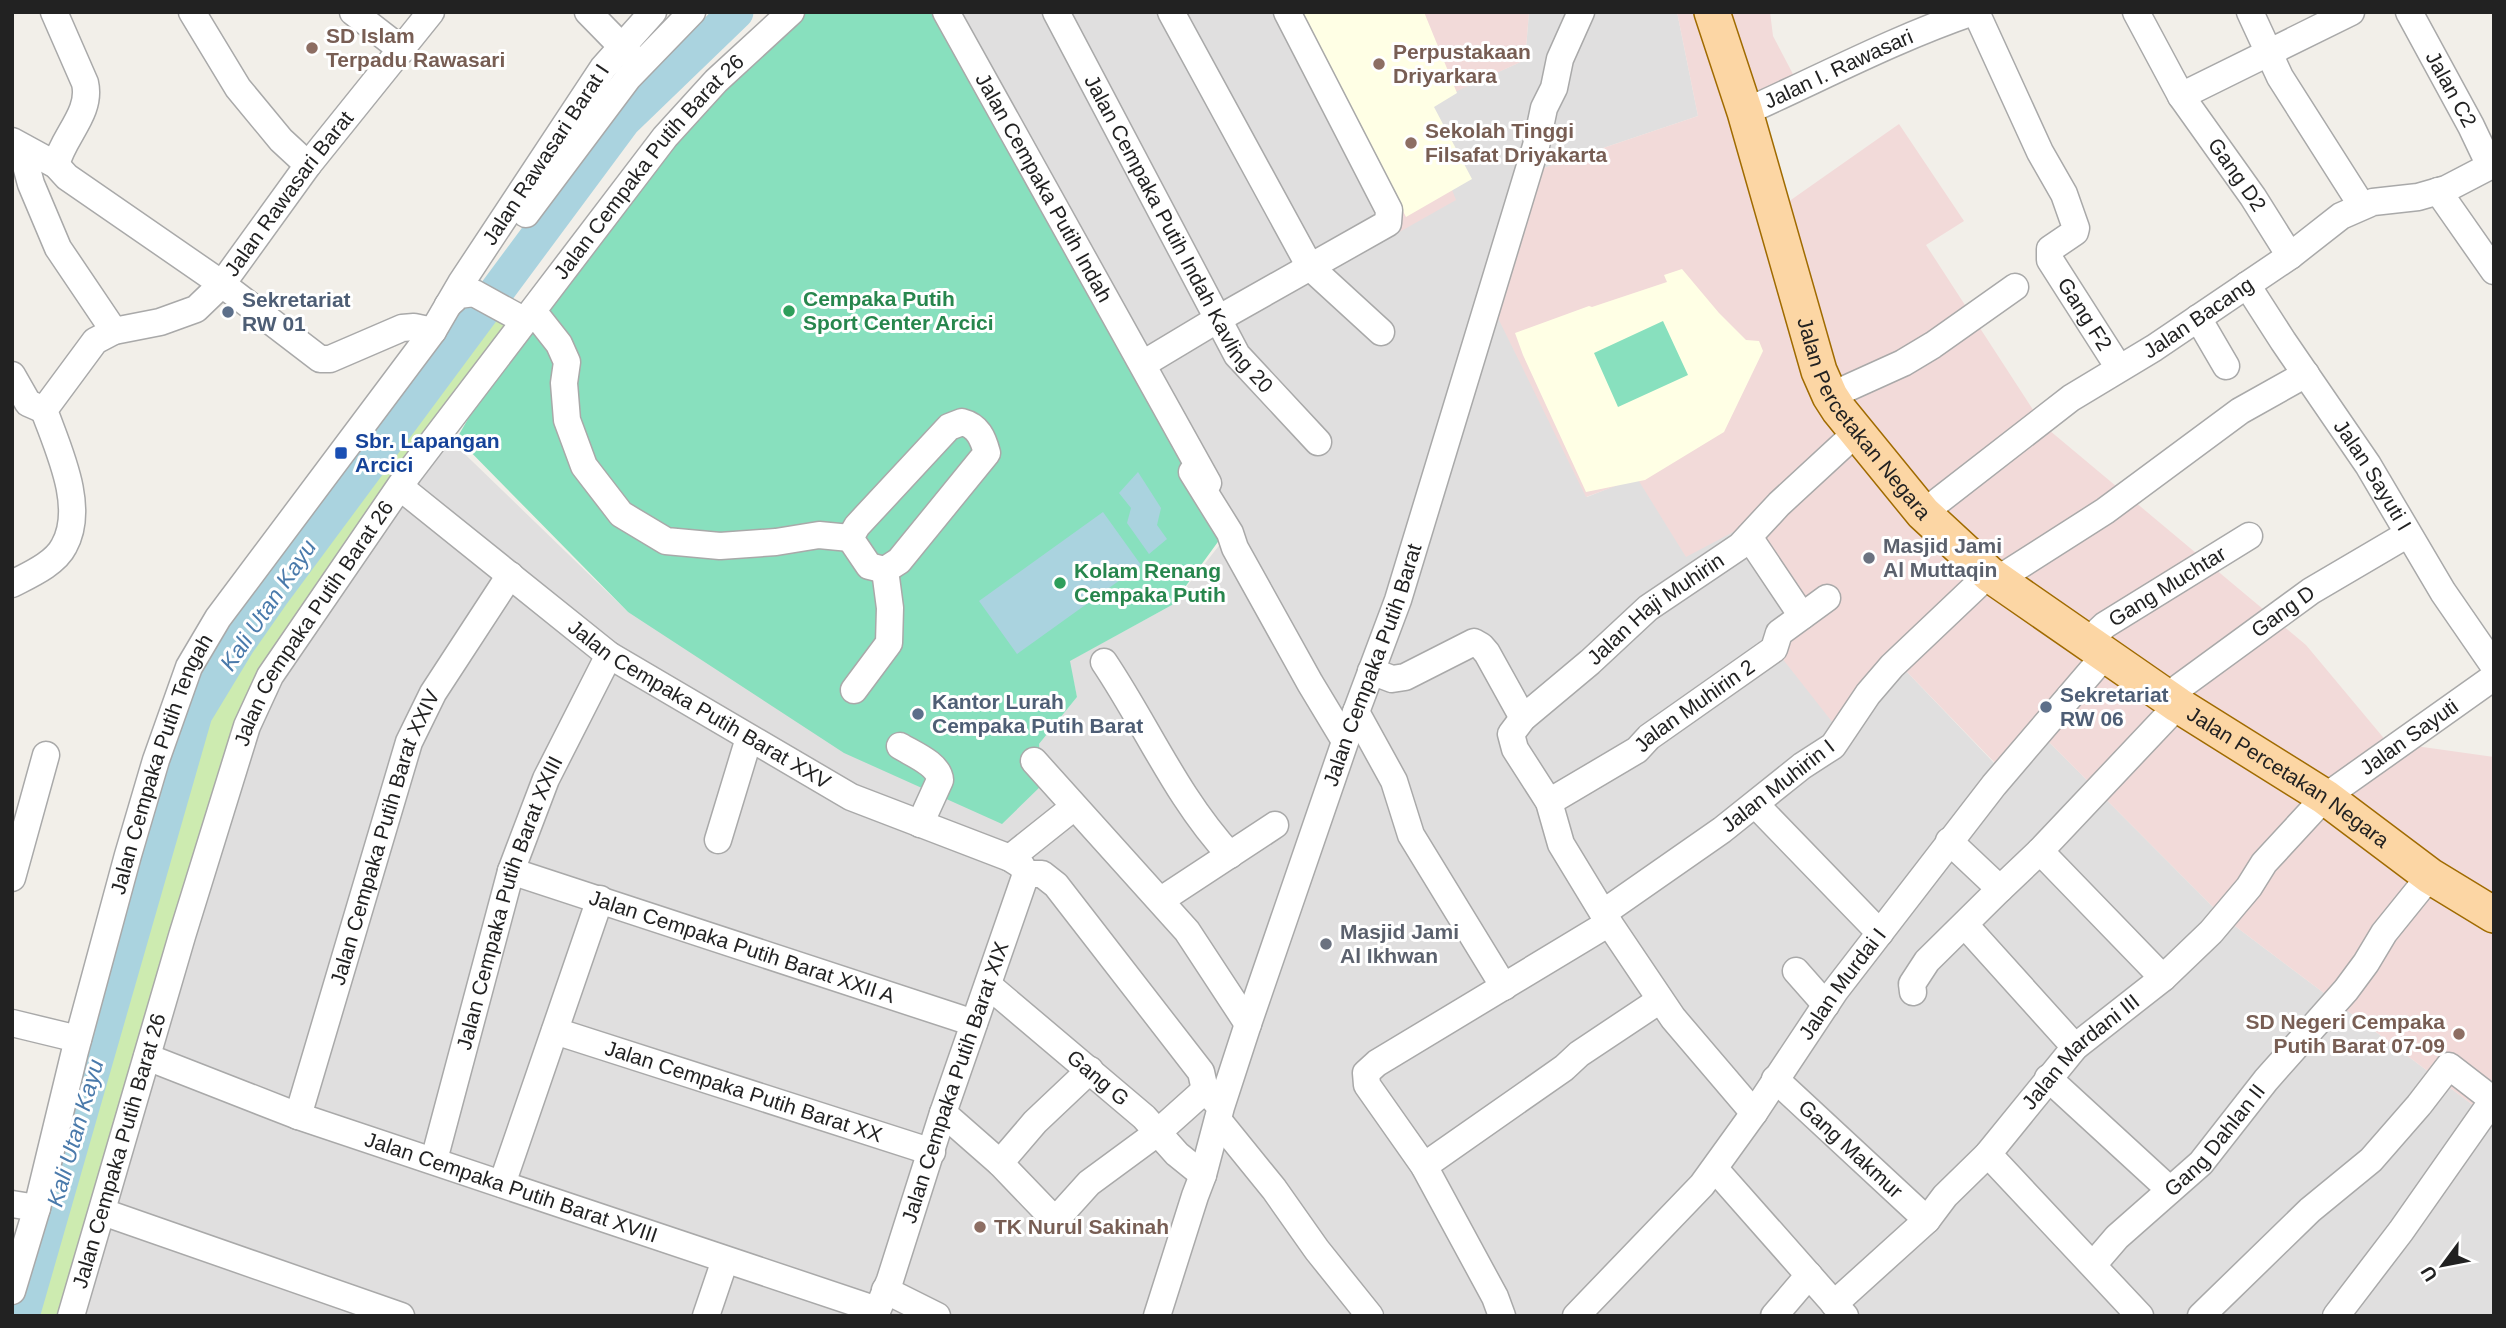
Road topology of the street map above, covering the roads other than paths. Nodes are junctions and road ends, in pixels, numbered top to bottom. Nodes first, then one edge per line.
1 (54, 12) edge
2 (192, 12) edge
3 (354, 12) edge
4 (431, 12) edge
5 (588, 12) edge
6 (653, 12) edge
7 (692, 12) edge
8 (792, 12) edge
9 (946, 12) edge
10 (1056, 12) edge
11 (1171, 12) edge
12 (1287, 12) edge
13 (1581, 12) edge
14 (1712, 12) edge
15 (1975, 12) edge
16 (2136, 12) edge
17 (2250, 12) edge
18 (2351, 12) edge
19 (2409, 12) edge
20 (621, 46) junction
21 (402, 50) junction
22 (2269, 52) junction
23 (639, 65) junction
24 (2181, 96) junction
25 (1745, 112) junction
26 (17, 144) edge
27 (57, 164) junction
28 (308, 165) junction
29 (2492, 165) edge
30 (546, 171) junction
31 (2438, 191) junction
32 (2362, 206) junction
33 (2290, 256) junction
34 (1310, 267) junction
35 (2494, 271) edge
36 (222, 284) junction
37 (2247, 285) junction
38 (2015, 287) dead end
39 (478, 295) junction
40 (448, 305) junction
41 (525, 317) junction
42 (2198, 318) junction
43 (1218, 319) junction
44 (114, 331) junction
45 (433, 331) junction
46 (1381, 332) dead end
47 (1143, 364) junction
48 (2225, 366) dead end
49 (2119, 368) junction
50 (2306, 374) junction
51 (12, 375) edge
52 (1830, 396) junction
53 (28, 409) edge
54 (1169, 414) junction
55 (1857, 432) junction
56 (1318, 442) dead end
57 (1209, 483) dead end
58 (400, 487) junction
59 (1923, 513) junction
60 (2408, 534) junction
61 (2249, 536) dead end
62 (1749, 537) junction
63 (850, 538) junction
64 (885, 569) junction
65 (510, 575) junction
66 (1993, 577) junction
67 (12, 584) edge
68 (1827, 598) dead end
69 (1802, 616) junction
70 (2096, 648) junction
71 (609, 655) junction
72 (1104, 662) dead end
73 (2494, 666) edge
74 (1371, 671) junction
75 (2494, 677) edge
76 (854, 690) dead end
77 (2172, 701) junction
78 (1356, 712) junction
79 (1523, 719) junction
80 (750, 738) junction
81 (1345, 741) junction
82 (900, 746) dead end
83 (46, 755) dead end
84 (1034, 761) dead end
85 (2325, 797) junction
86 (1549, 802) junction
87 (1756, 805) junction
88 (1074, 807) junction
89 (920, 824) junction
90 (1275, 825) dead end
91 (718, 840) dead end
92 (1950, 841) junction
93 (2040, 851) junction
94 (1230, 855) junction
95 (1018, 866) junction
96 (511, 871) junction
97 (2430, 876) junction
98 (12, 878) edge
99 (2000, 889) junction
100 (600, 899) junction
101 (1161, 900) junction
102 (2494, 915) edge
103 (1606, 918) junction
104 (1965, 925) junction
105 (1880, 933) junction
106 (1796, 971) dead end
107 (2163, 978) junction
108 (988, 985) junction
109 (1504, 987) junction
110 (1913, 992) dead end
111 (1660, 1000) junction
112 (1826, 1005) junction
113 (12, 1023) edge
114 (974, 1023) junction
115 (1248, 1024) junction
116 (555, 1031) junction
117 (78, 1038) junction
118 (2075, 1047) junction
119 (147, 1056) junction
120 (1090, 1070) junction
121 (2048, 1078) junction
122 (1774, 1079) junction
123 (2493, 1100) edge
124 (1214, 1105) junction
125 (943, 1113) junction
126 (1754, 1113) junction
127 (298, 1116) junction
128 (1157, 1133) junction
129 (932, 1152) junction
130 (1989, 1154) junction
131 (434, 1160) junction
132 (1000, 1164) junction
133 (1424, 1166) junction
134 (1715, 1169) junction
135 (1203, 1175) junction
136 (502, 1184) junction
137 (2170, 1190) junction
138 (25, 1206) edge
139 (103, 1212) junction
140 (1927, 1220) junction
141 (725, 1259) junction
142 (2093, 1265) junction
143 (1809, 1275) junction
144 (12, 1291) edge
145 (879, 1305) edge
146 (1840, 1310) edge
147 (2132, 1313) edge
148 (71, 1316) edge
149 (401, 1316) edge
150 (706, 1316) edge
151 (937, 1316) edge
152 (1157, 1316) edge
153 (1370, 1316) edge
154 (1502, 1316) edge
155 (1576, 1316) edge
156 (1774, 1316) edge
157 (2201, 1316) edge
158 (2336, 1316) edge

1 - 27 street
2 - 28 street
3 - 21 street
4 - 21 street, Jalan Rawasari Barat
5 - 20 street
6 - 20 street, Jalan Rawasari Barat I
7 - 23 street, Jalan Rawasari Barat I
8 - 41 street, Jalan Cempaka Putih Barat 26
9 - 47 street, Jalan Cempaka Putih Indah
10 - 43 street, Jalan Cempaka Putih Indah Kavling 20
11 - 34 street
12 - 34 street
13 - 74 street, Jalan Cempaka Putih Barat
14 - 25 main road, Jalan Percetakan Negara
15 - 25 street, Jalan I. Rawasari
15 - 49 street, Gang F2
16 - 24 street, Gang D2
17 - 22 street
18 - 22 street
19 - 29 street, Jalan C2
20 - 23 street
20 - 30 street, Jalan Rawasari Barat I
21 - 28 street, Jalan Rawasari Barat
22 - 24 street
22 - 32 street
23 - 30 street, Jalan Rawasari Barat I
24 - 33 street, Gang D2
25 - 52 main road, Jalan Percetakan Negara
26 - 27 street
26 - 44 street
27 - 36 street
28 - 36 street, Jalan Rawasari Barat
29 - 31 street, Jalan Bacang
30 - 39 street, Jalan Rawasari Barat I
30 - 40 street, Jalan Rawasari Barat I
31 - 32 street, Jalan Bacang
31 - 35 street
32 - 33 street, Jalan Bacang
33 - 37 street, Jalan Bacang
34 - 43 street
34 - 46 street
36 - 44 street
36 - 45 street, Jalan Rawasari Barat
37 - 42 street, Jalan Bacang
37 - 50 street, Jalan Sayuti I
38 - 52 street
39 - 40 street
39 - 41 street
40 - 45 street, Jalan Cempaka Putih Tengah
41 - 58 street, Jalan Cempaka Putih Barat 26
41 - 63 street
42 - 48 street
42 - 49 street, Jalan Bacang
43 - 47 street
43 - 56 street, Jalan Cempaka Putih Indah Kavling 20
44 - 53 street
45 - 117 street, Jalan Cempaka Putih Tengah
47 - 54 street, Jalan Cempaka Putih Indah
49 - 59 street, Jalan Bacang
50 - 60 street, Jalan Sayuti I
50 - 66 street, Jalan Muhirin I
51 - 53 street
52 - 55 main road, Jalan Percetakan Negara
53 - 67 street
54 - 57 street, Jalan Cempaka Putih Indah
54 - 81 street
55 - 59 main road, Jalan Percetakan Negara
55 - 62 street, Jalan Haji Muhirin
58 - 65 street, Jalan Cempaka Putih Barat XXV
58 - 119 street, Jalan Cempaka Putih Barat 26
59 - 66 main road, Jalan Percetakan Negara
60 - 73 street, Jalan Sayuti I
60 - 77 street, Gang D
61 - 70 street, Gang Muchtar
62 - 69 street
62 - 79 street, Jalan Haji Muhirin
63 - 64 street
63 - 64 street
64 - 76 street
65 - 71 street, Jalan Cempaka Putih Barat XXV
65 - 127 street, Jalan Cempaka Putih Barat XXIV
66 - 70 main road, Jalan Percetakan Negara
66 - 87 street, Jalan Muhirin I
68 - 69 street, Jalan Muhirin 2
69 - 86 street, Jalan Muhirin 2
70 - 77 main road, Jalan Percetakan Negara
70 - 92 street, Jalan Murdai I
71 - 80 street, Jalan Cempaka Putih Barat XXV
71 - 96 street, Jalan Cempaka Putih Barat XXIII
72 - 94 street
74 - 78 street, Jalan Cempaka Putih Barat
74 - 79 street
75 - 85 street, Jalan Sayuti
77 - 85 main road, Jalan Percetakan Negara
77 - 93 street, Gang D
78 - 81 street, Jalan Cempaka Putih Barat
78 - 109 street
79 - 86 street
80 - 89 street, Jalan Cempaka Putih Barat XXV
80 - 91 street
81 - 115 street, Jalan Cempaka Putih Barat
82 - 89 street
83 - 98 street
84 - 88 street
85 - 97 main road, Jalan Percetakan Negara
85 - 107 street, Jalan Mardani III
86 - 103 street
87 - 103 street, Jalan Muhirin I
87 - 105 street
88 - 95 street
88 - 101 street
89 - 95 street, Jalan Cempaka Putih Barat XXV
90 - 94 street
92 - 99 street
92 - 105 street, Jalan Murdai I
93 - 99 street, Gang D
93 - 107 street
94 - 101 street
95 - 108 street, Jalan Cempaka Putih Barat XIX
95 - 124 street, Jalan Cempaka Putih Barat XXV
96 - 100 street, Jalan Cempaka Putih Barat XXII A
96 - 131 street, Jalan Cempaka Putih Barat XXIII
97 - 102 main road, Jalan Percetakan Negara
97 - 137 street, Gang Dahlan II
99 - 104 street, Gang D
100 - 114 street, Jalan Cempaka Putih Barat XXII A
100 - 116 street
101 - 115 street
103 - 109 street, Jalan Muhirin I
103 - 111 street
104 - 110 street, Gang D
104 - 118 street
105 - 112 street, Jalan Murdai I
106 - 112 street
107 - 118 street, Jalan Mardani III
108 - 114 street, Jalan Cempaka Putih Barat XIX
108 - 120 street, Gang G
109 - 133 street, Jalan Muhirin I
111 - 126 street
111 - 133 street
112 - 122 street, Jalan Murdai I
113 - 117 street
114 - 125 street, Jalan Cempaka Putih Barat XIX
115 - 124 street, Jalan Cempaka Putih Barat
116 - 129 street, Jalan Cempaka Putih Barat XX
116 - 136 street
117 - 138 street, Jalan Cempaka Putih Tengah
118 - 121 street, Jalan Mardani III
119 - 127 street, Jalan Cempaka Putih Barat XVIII
119 - 139 street, Jalan Cempaka Putih Barat 26
120 - 128 street, Gang G
120 - 132 street
121 - 130 street, Jalan Mardani III
121 - 137 street
122 - 126 street, Jalan Murdai I
122 - 140 street, Gang Makmur
123 - 157 street
123 - 158 street
124 - 128 street
124 - 135 street, Jalan Cempaka Putih Barat
124 - 153 street, Jalan Cempaka Putih Barat XXV
125 - 129 street, Jalan Cempaka Putih Barat XIX
125 - 132 street
126 - 134 street, Jalan Murdai I
127 - 131 street, Jalan Cempaka Putih Barat XVIII
128 - 132 street
128 - 135 street, Gang G
129 - 145 street, Jalan Cempaka Putih Barat XIX
130 - 140 street, Jalan Mardani III
130 - 142 street
131 - 136 street, Jalan Cempaka Putih Barat XVIII
133 - 154 street
134 - 143 street
134 - 155 street, Jalan Murdai I
135 - 152 street, Jalan Cempaka Putih Barat
136 - 141 street, Jalan Cempaka Putih Barat XVIII
137 - 142 street, Gang Dahlan II
138 - 144 street, Jalan Cempaka Putih Tengah
139 - 148 street, Jalan Cempaka Putih Barat 26
139 - 149 street
140 - 146 street, Jalan Mardani III
141 - 145 street, Jalan Cempaka Putih Barat XVIII
141 - 150 street
142 - 147 street
143 - 146 street
143 - 156 street
145 - 151 street

